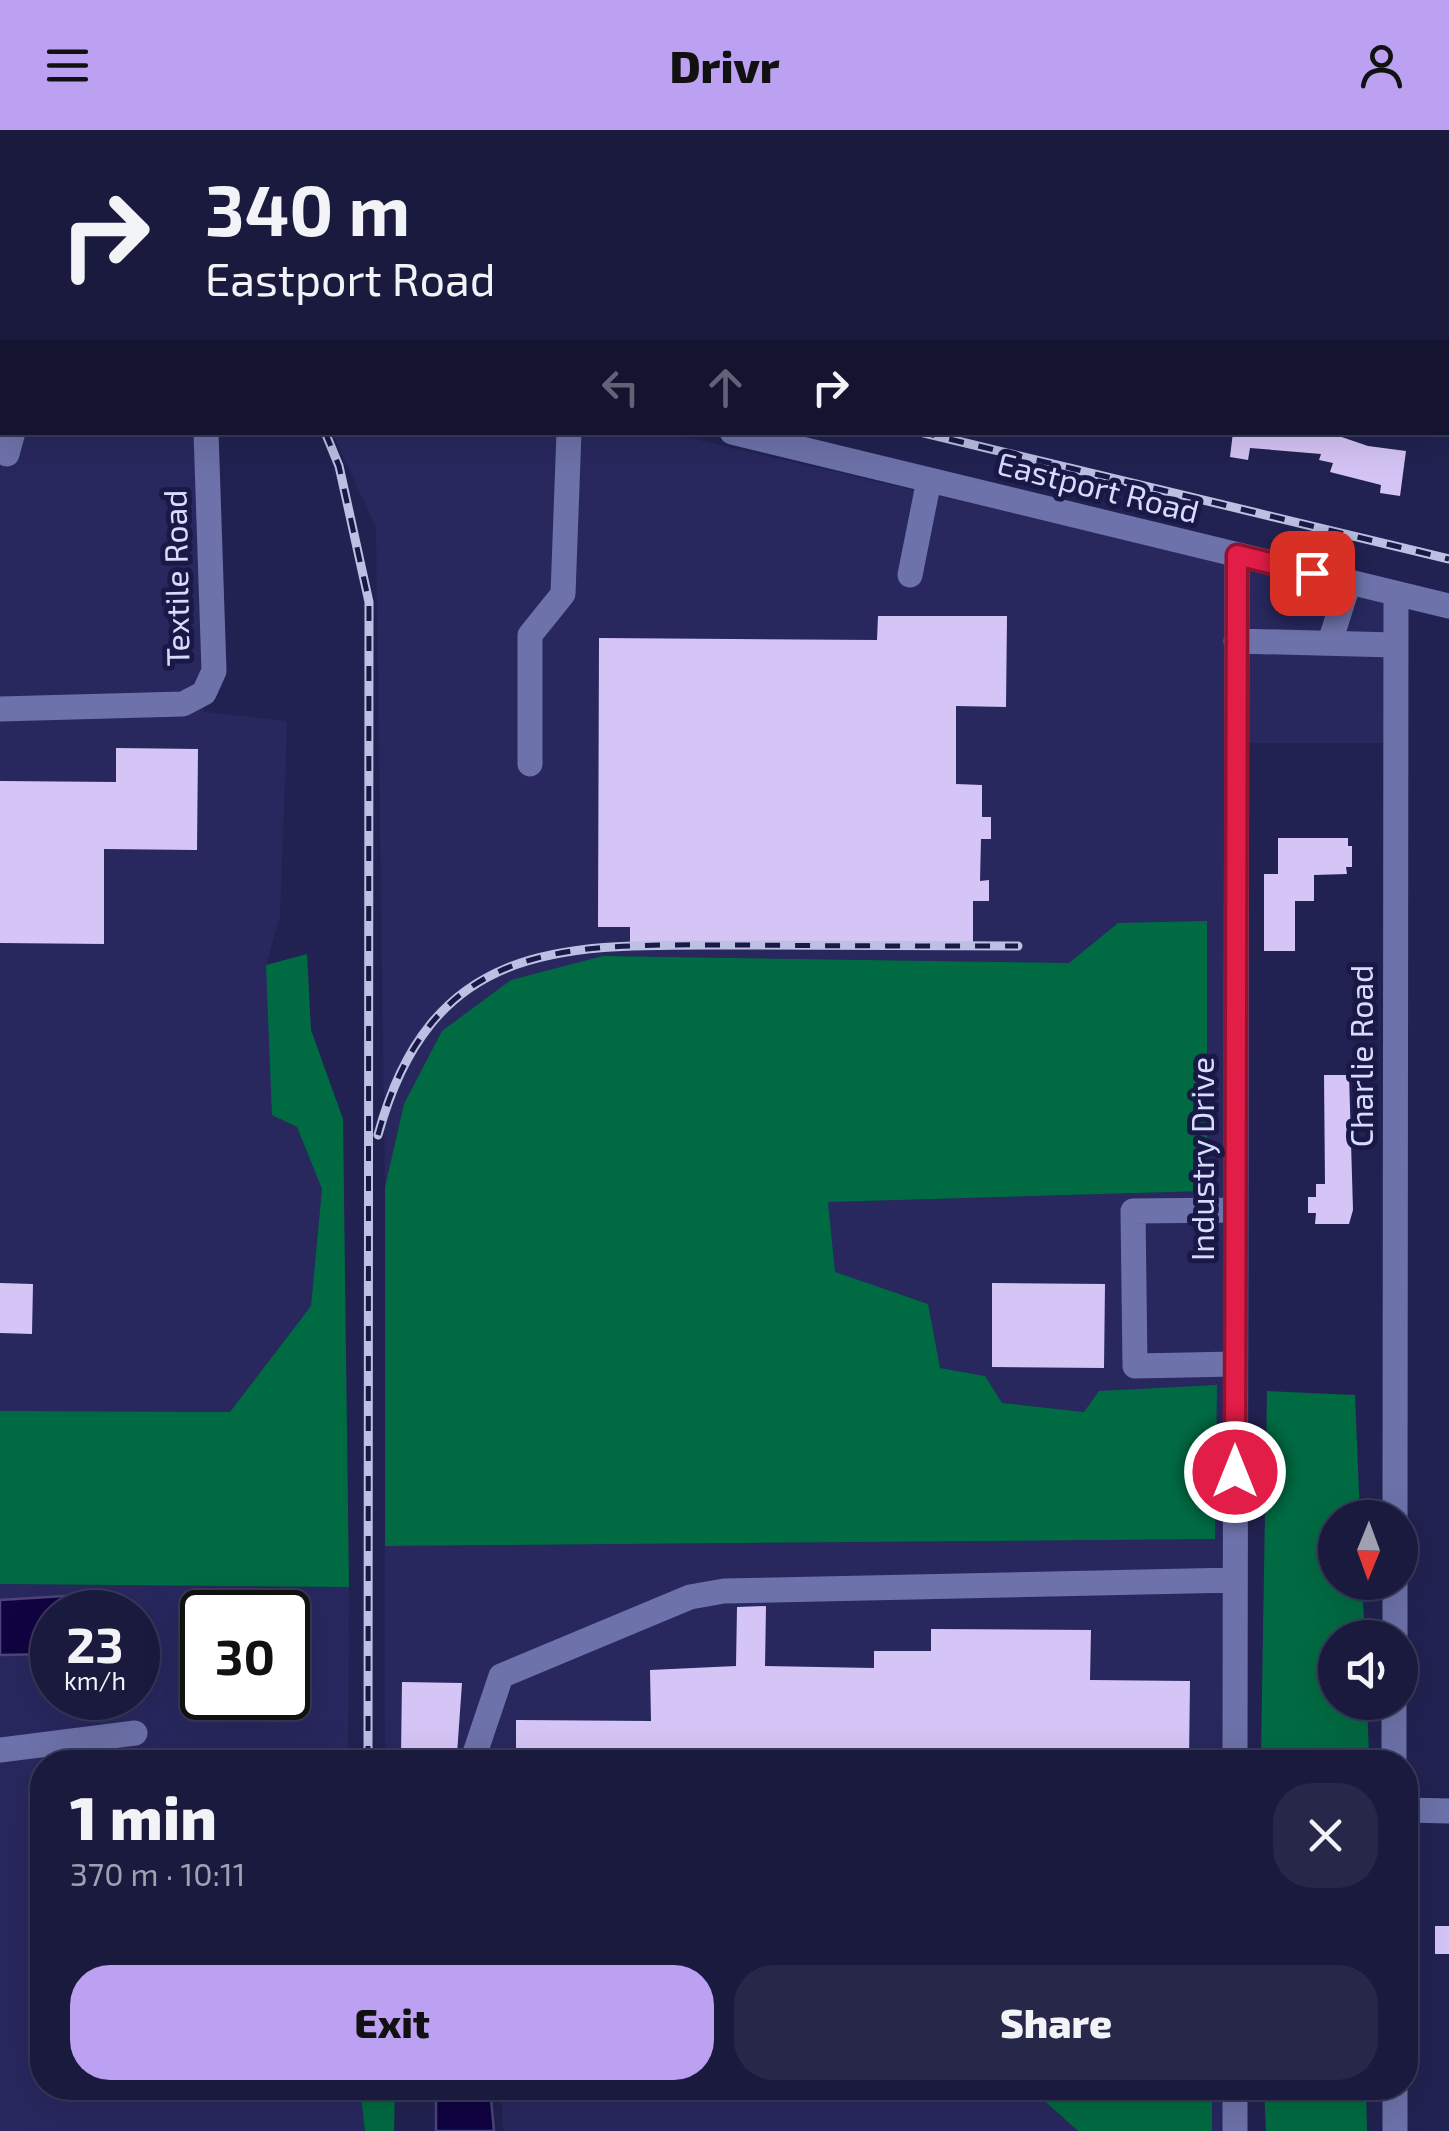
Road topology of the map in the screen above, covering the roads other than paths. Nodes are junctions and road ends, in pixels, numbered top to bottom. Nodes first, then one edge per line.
1 (206, 435) edge
2 (569, 435) edge
3 (744, 435) edge
4 (929, 480) junction
5 (1237, 555) junction
6 (910, 575) dead end
7 (1349, 582) junction
8 (1396, 594) junction
9 (1449, 606) edge
10 (1236, 641) junction
11 (1330, 642) junction
12 (1395, 645) junction
13 (0, 709) edge
14 (530, 764) dead end
15 (1236, 1210) junction
16 (1236, 1364) junction
17 (1394, 1500) edge
18 (1235, 1580) junction
19 (1394, 1720) edge
20 (135, 1734) dead end
21 (0, 1750) edge
22 (476, 1750) edge
23 (1235, 1750) edge
24 (1394, 1750) edge
25 (1418, 1810) edge
26 (1449, 1810) edge
27 (1235, 2100) edge
28 (1394, 2100) edge
29 (1234, 2131) edge
30 (1394, 2131) edge

1 - 13 street, Textile Road
2 - 14 street
3 - 4 street, Eastport Road
4 - 5 street, Eastport Road
4 - 6 street
5 - 7 street, Eastport Road
5 - 10 street, Industry Drive
7 - 8 street, Eastport Road
7 - 11 street
8 - 9 street, Eastport Road
8 - 12 street, Charlie Road
10 - 11 street
10 - 15 street, Industry Drive
11 - 12 street
12 - 17 street, Charlie Road
15 - 16 street, Industry Drive
15 - 16 street
16 - 18 street, Industry Drive
18 - 22 street
18 - 23 street, Industry Drive
19 - 24 street
20 - 21 street
25 - 26 street
27 - 29 street
28 - 30 street

